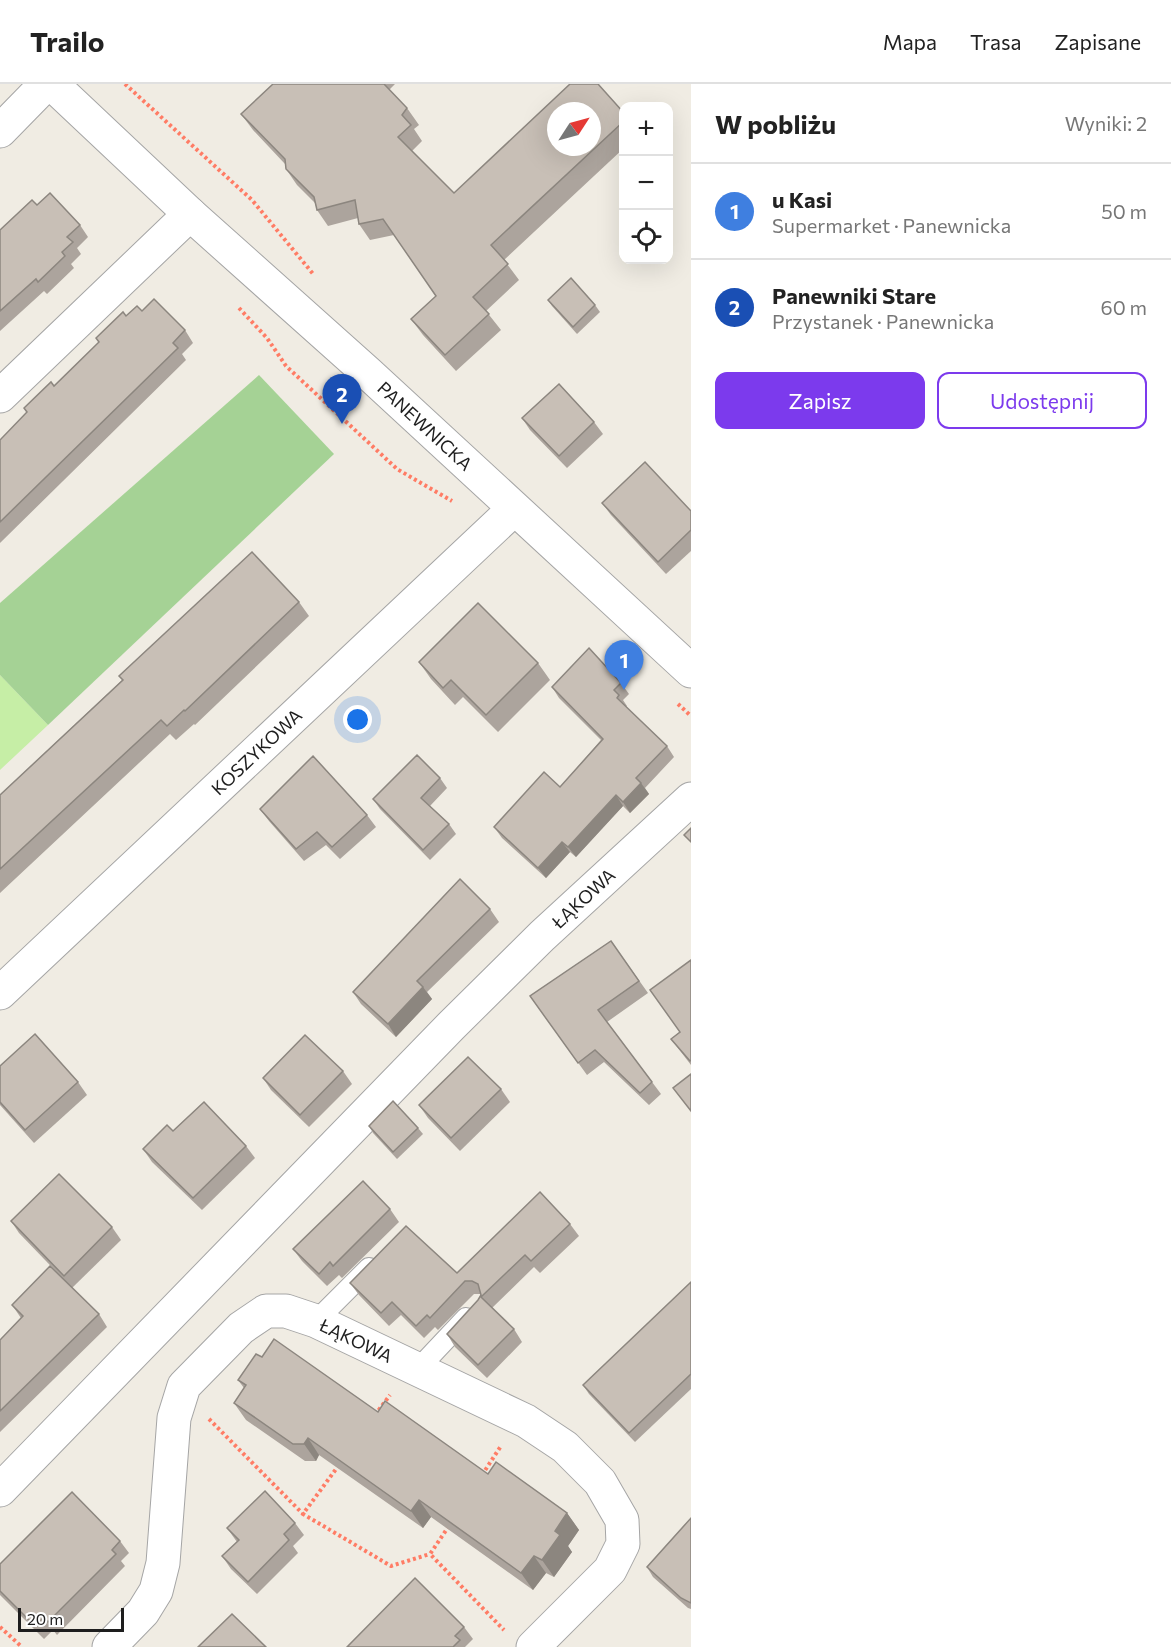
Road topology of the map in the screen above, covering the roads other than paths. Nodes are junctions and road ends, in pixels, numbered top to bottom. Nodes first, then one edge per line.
1 (46, 84) edge
2 (52, 84) edge
3 (0, 130) edge
4 (190, 214) junction
5 (0, 396) edge
6 (514, 509) junction
7 (691, 671) edge
8 (691, 799) edge
9 (0, 993) edge
10 (381, 1256) edge
11 (478, 1305) edge
12 (316, 1321) junction
13 (418, 1369) junction
14 (0, 1490) edge
15 (520, 1640) edge
16 (109, 1647) edge

1 - 3 street
2 - 4 street, PANEWNICKA
4 - 5 street
4 - 6 street, PANEWNICKA
6 - 7 street, PANEWNICKA
6 - 9 street, KOSZYKOWA
8 - 14 street, ŁĄKOWA
10 - 12 lane
11 - 13 lane
12 - 13 street, ŁĄKOWA
12 - 16 street, ŁĄKOWA
13 - 15 street, ŁĄKOWA

